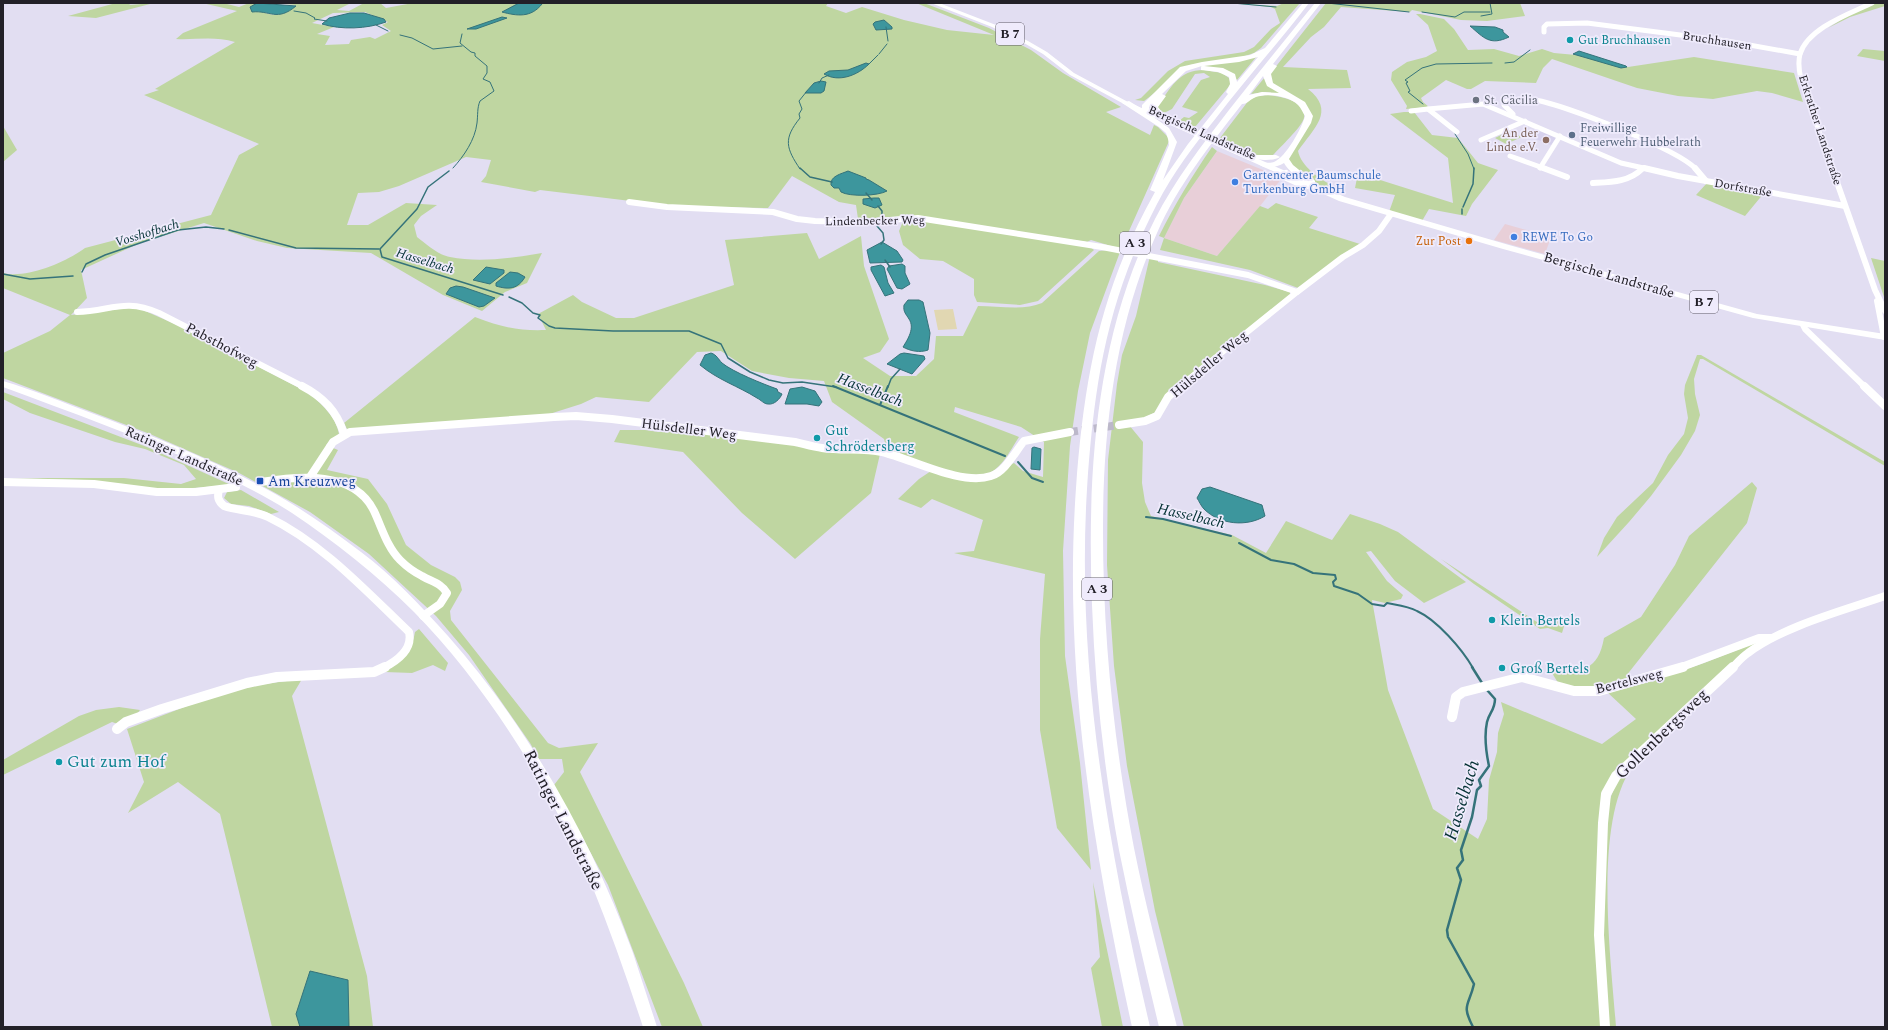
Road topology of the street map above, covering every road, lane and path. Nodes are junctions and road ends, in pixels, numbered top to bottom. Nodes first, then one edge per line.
1 (934, 3) edge
2 (1306, 3) edge
3 (1318, 3) edge
4 (1872, 3) edge
5 (1544, 32) dead end
6 (1269, 48) junction
7 (1800, 54) junction
8 (1274, 58) junction
9 (1153, 99) junction
10 (1127, 101) junction
11 (1225, 102) junction
12 (1237, 105) junction
13 (1428, 109) junction
14 (1146, 110) junction
15 (1412, 111) dead end
16 (1160, 115) junction
17 (1522, 120) junction
18 (1191, 131) junction
19 (1457, 132) dead end
20 (1560, 136) junction
21 (1481, 140) dead end
22 (1217, 143) junction
23 (1510, 156) dead end
24 (1256, 157) joint
25 (1274, 163) junction
26 (1540, 168) junction
27 (1642, 168) junction
28 (1286, 173) junction
29 (1567, 177) dead end
30 (1307, 180) junction
31 (1706, 181) junction
32 (1593, 183) dead end
33 (629, 202) dead end
34 (1154, 203) junction
35 (1845, 206) junction
36 (1391, 214) junction
37 (1874, 290) junction
38 (1297, 292) junction
39 (1885, 311) edge
40 (77, 312) dead end
41 (1803, 325) junction
42 (1885, 337) edge
43 (3, 384) edge
44 (1885, 406) edge
45 (1119, 425) tunnel mouth
46 (1070, 432) tunnel mouth
47 (344, 434) junction
48 (310, 478) junction
49 (3, 482) edge
50 (261, 482) dead end
51 (236, 487) dead end
52 (219, 490) junction
53 (1885, 596) edge
54 (423, 616) junction
55 (1774, 638) junction
56 (1452, 717) dead end
57 (117, 729) dead end
58 (650, 1027) edge
59 (1141, 1027) edge
60 (1168, 1027) edge
61 (1605, 1027) edge

1 - 10 main road, Bergische Landstraße / B 7
2 - 6 highway, A 3
3 - 8 highway, A 3
4 - 7 street, Erkrather Landstraße
5 - 7 street, Bruchhausen
6 - 9 highway
6 - 11 highway, A 3
7 - 35 street, Erkrather Landstraße
8 - 12 highway, A 3
8 - 25 highway
9 - 10 highway
9 - 14 highway
10 - 14 main road, Bergische Landstraße / B 7
10 - 34 highway
11 - 16 highway
11 - 34 highway, A 3
12 - 25 highway
12 - 60 highway, A 3
13 - 15 street, Dorfstraße
13 - 17 street, Dorfstraße
13 - 19 street
14 - 16 main road, Bergische Landstraße / B 7
14 - 18 main road, Bergische Landstraße / B 7
16 - 18 main road, Bergische Landstraße / B 7
17 - 20 street, Dorfstraße
17 - 21 street
17 - 31 street
18 - 22 main road, Bergische Landstraße / B 7
20 - 26 street
20 - 27 street, Dorfstraße
22 - 24 main road, Bergische Landstraße / B 7
22 - 25 main road, Bergische Landstraße / B 7
23 - 26 street
24 - 25 highway
25 - 28 main road, Bergische Landstraße / B 7
25 - 30 highway
26 - 29 street
27 - 31 street, Dorfstraße
27 - 32 street
28 - 30 main road, Bergische Landstraße / B 7
28 - 30 main road
30 - 36 main road, Bergische Landstraße / B 7
31 - 35 street, Dorfstraße
33 - 38 street, Lindenbecker Weg
34 - 59 highway, A 3
35 - 37 street, Erkrather Landstraße
36 - 38 street, Hülsdeller Weg
36 - 41 main road, Bergische Landstraße / B 7
37 - 39 street, Erkrather Landstraße
37 - 42 street, Erkrather Landstraße
38 - 45 street, Hülsdeller Weg
40 - 47 street, Pabsthofweg
41 - 42 main road, Bergische Landstraße / B 7
41 - 44 street
43 - 54 main road, Ratinger Landstraße
46 - 47 street, Hülsdeller Weg
47 - 48 street
48 - 50 street, Ratinger Landstraße
48 - 54 street, Ratinger Landstraße
49 - 52 street, Ratinger Landstraße
51 - 52 street, Ratinger Landstraße
52 - 57 street, Ratinger Landstraße
53 - 55 street, Gollenbergsweg
54 - 58 main road, Ratinger Landstraße
55 - 56 street, Bertelsweg
55 - 61 street, Gollenbergsweg

